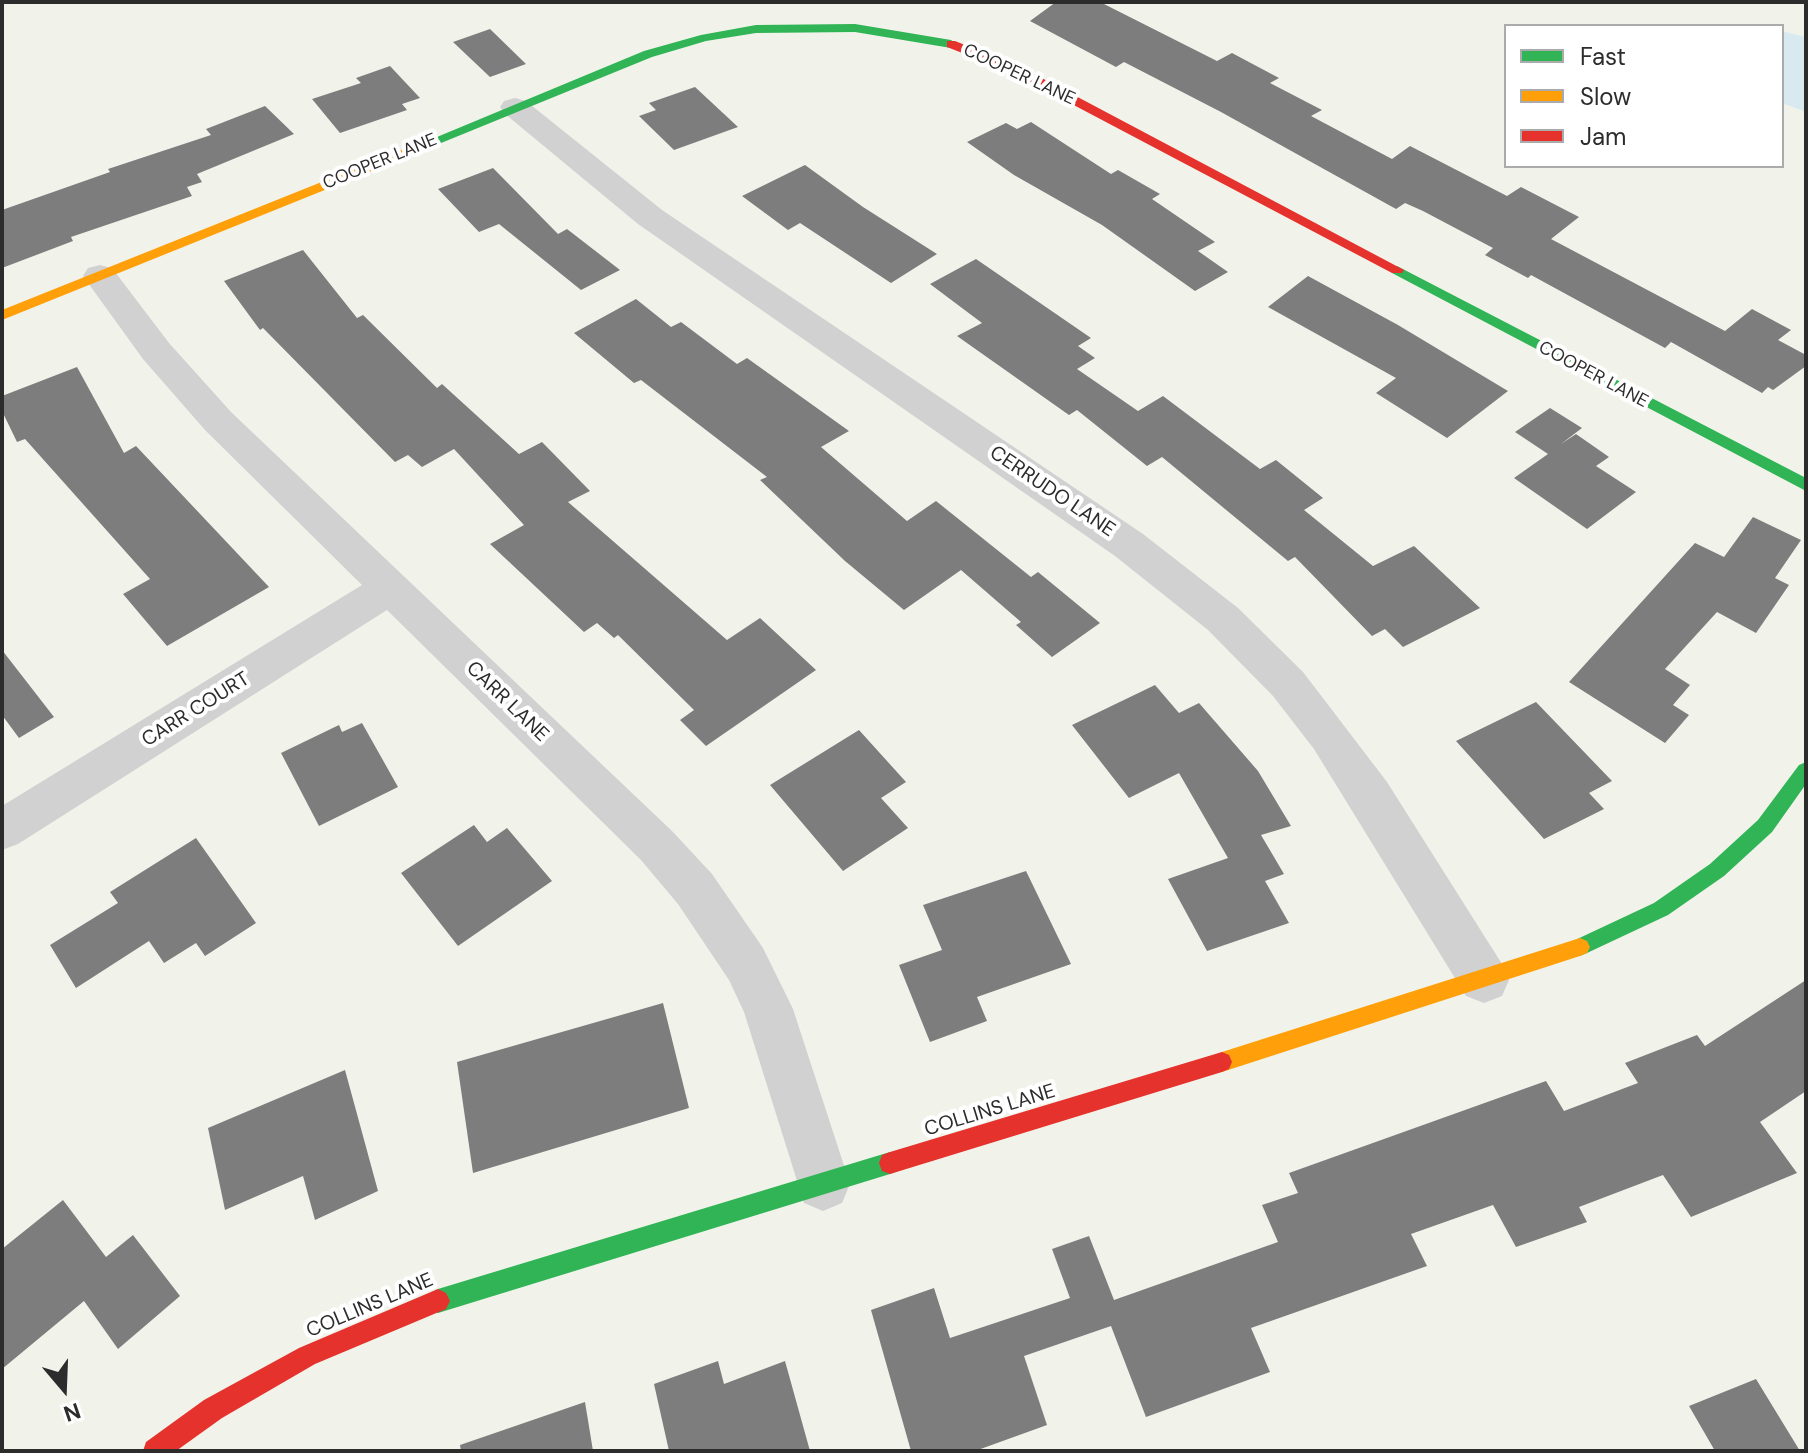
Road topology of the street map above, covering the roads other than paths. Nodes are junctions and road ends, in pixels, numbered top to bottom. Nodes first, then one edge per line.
1 (515, 107) junction
2 (100, 276) junction
3 (2, 315) edge
4 (1806, 485) edge
5 (389, 588) junction
6 (1806, 770) edge
7 (2, 830) edge
8 (1484, 980) junction
9 (823, 1184) junction
10 (155, 1451) edge

1 - 2 street, COOPER LANE
1 - 4 street, COOPER LANE
1 - 8 street, CERRUDO LANE
2 - 3 street, COOPER LANE
2 - 5 street, CARR LANE
5 - 7 street, CARR COURT
5 - 9 street, CARR LANE
6 - 8 street, COLLINS LANE
8 - 9 street, COLLINS LANE
9 - 10 street, COLLINS LANE

